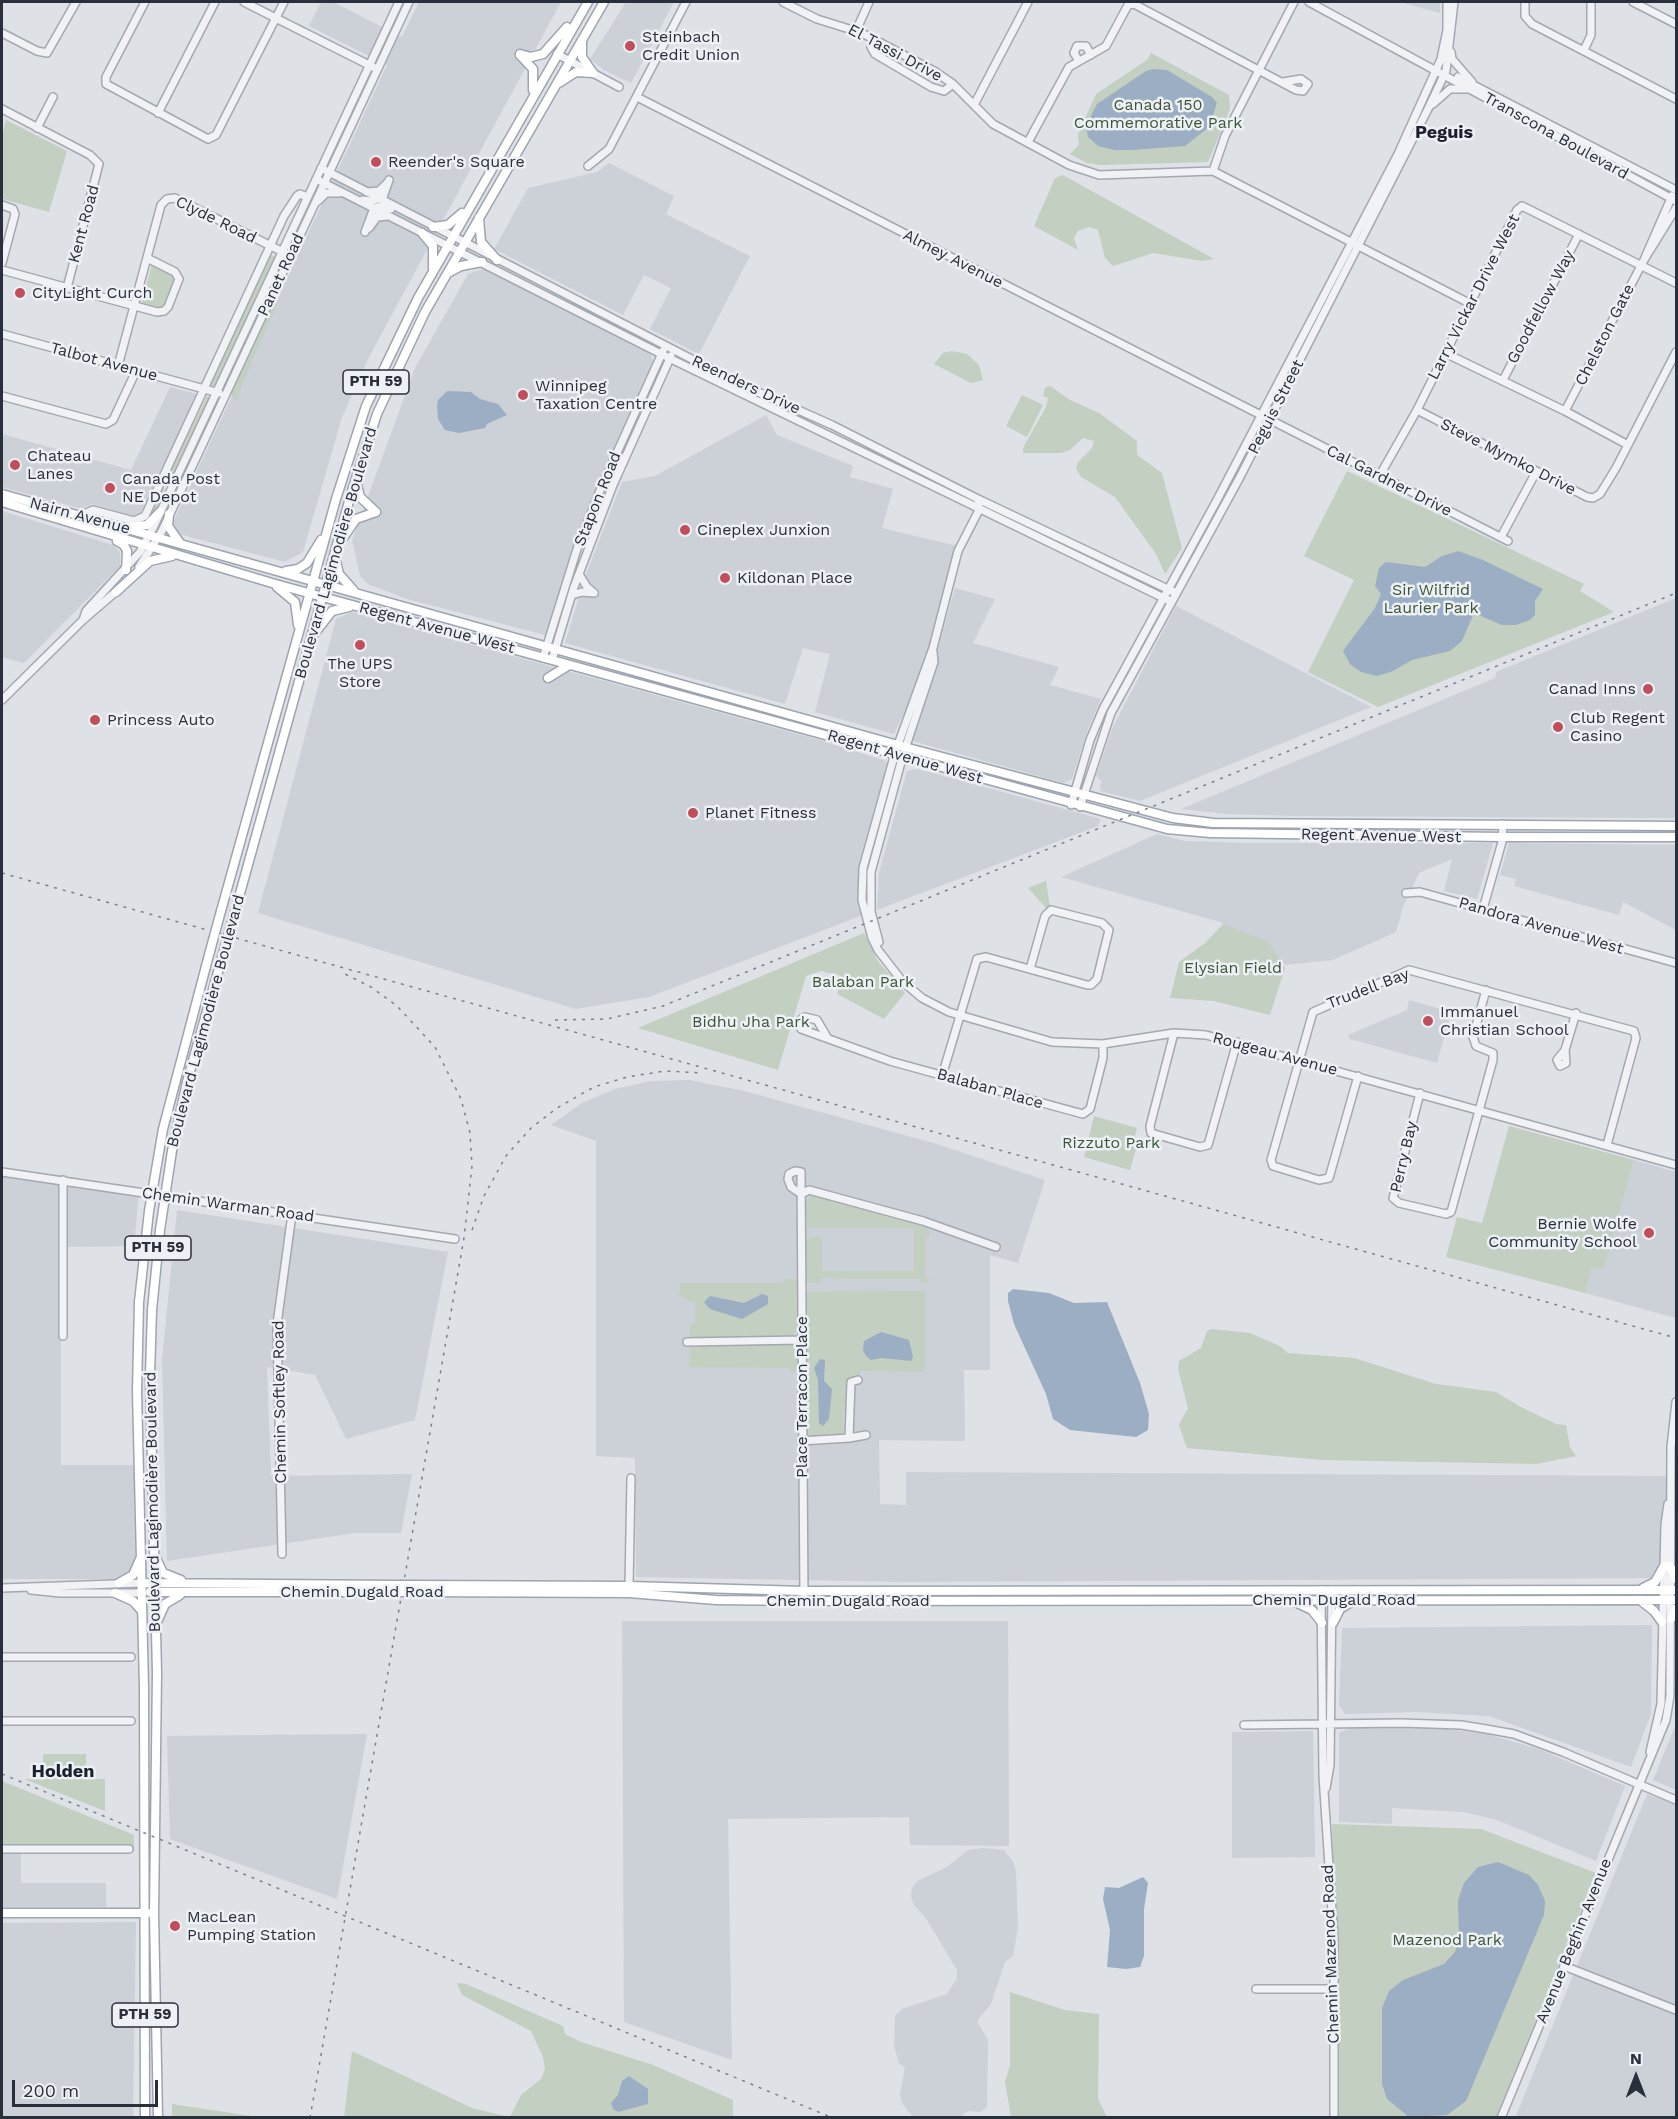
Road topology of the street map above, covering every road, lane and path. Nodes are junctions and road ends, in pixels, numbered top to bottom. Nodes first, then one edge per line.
1 (76, 2) edge
2 (145, 2) edge
3 (215, 2) edge
4 (244, 2) edge
5 (284, 2) edge
6 (399, 2) edge
7 (409, 2) edge
8 (588, 2) edge
9 (604, 2) edge
10 (686, 2) edge
11 (783, 2) edge
12 (869, 2) edge
13 (1028, 2) edge
14 (1294, 2) edge
15 (1309, 2) edge
16 (1447, 2) edge
17 (1454, 2) edge
18 (1525, 2) edge
19 (1591, 2) edge
20 (1633, 2) edge
21 (579, 16) junction
22 (276, 18) junction
23 (1677, 24) edge
24 (585, 31) junction
25 (856, 31) junction
26 (2, 33) edge
27 (874, 39) junction
28 (1450, 48) junction
29 (1584, 50) junction
30 (557, 54) junction
31 (1091, 55) junction
32 (568, 60) junction
33 (1079, 62) junction
34 (369, 65) junction
35 (378, 69) junction
36 (1437, 69) junction
37 (1258, 70) junction
38 (593, 73) junction
39 (1445, 73) junction
40 (1283, 82) dead end
41 (953, 84) junction
42 (619, 87) dead end
43 (1474, 88) junction
44 (53, 97) dead end
45 (637, 97) junction
46 (1677, 99) edge
47 (529, 103) junction
48 (544, 103) junction
49 (974, 105) junction
50 (2, 109) edge
51 (1428, 109) junction
52 (158, 113) junction
53 (37, 128) junction
54 (1028, 142) junction
55 (339, 150) junction
56 (588, 166) dead end
57 (321, 168) junction
58 (1213, 171) junction
59 (328, 173) junction
60 (316, 179) junction
61 (324, 183) junction
62 (351, 184) junction
63 (1676, 189) edge
64 (364, 191) junction
65 (347, 195) junction
66 (307, 197) junction
67 (379, 199) junction
68 (1674, 199) edge
69 (2, 205) edge
70 (314, 205) junction
71 (471, 205) junction
72 (374, 208) junction
73 (1677, 208) edge
74 (390, 217) junction
75 (479, 217) junction
76 (421, 221) junction
77 (433, 227) junction
78 (422, 233) junction
79 (1580, 234) junction
80 (453, 237) junction
81 (1351, 242) junction
82 (448, 245) junction
83 (270, 246) junction
84 (1359, 246) junction
85 (462, 247) junction
86 (282, 252) junction
87 (290, 256) junction
88 (147, 258) junction
89 (497, 260) junction
90 (482, 262) junction
91 (1643, 262) junction
92 (2, 263) edge
93 (2, 270) edge
94 (433, 271) junction
95 (447, 274) junction
96 (1677, 283) edge
97 (67, 288) junction
98 (1469, 303) junction
99 (134, 306) junction
100 (584, 309) junction
101 (2, 334) edge
102 (648, 346) junction
103 (663, 350) junction
104 (673, 351) junction
105 (1677, 352) edge
106 (1445, 353) junction
107 (669, 358) junction
108 (118, 366) junction
109 (655, 367) junction
110 (136, 371) junction
111 (1503, 380) junction
112 (205, 390) junction
113 (215, 395) junction
114 (2, 396) edge
115 (224, 398) junction
116 (1417, 410) junction
117 (1565, 411) junction
118 (1261, 416) junction
119 (1269, 421) junction
120 (1628, 446) junction
121 (1536, 472) junction
122 (1380, 475) junction
123 (356, 479) junction
124 (162, 480) junction
125 (604, 481) junction
126 (613, 485) junction
127 (169, 493) junction
128 (2, 494) edge
129 (978, 499) junction
130 (2, 502) edge
131 (979, 510) junction
132 (165, 513) junction
133 (79, 520) junction
134 (124, 525) junction
135 (327, 530) junction
136 (101, 532) junction
137 (154, 536) junction
138 (180, 543) junction
139 (148, 547) junction
140 (577, 549) junction
141 (335, 551) junction
142 (588, 552) junction
143 (179, 556) junction
144 (126, 570) junction
145 (282, 572) junction
146 (579, 574) junction
147 (313, 580) junction
148 (567, 580) junction
149 (272, 583) junction
150 (326, 584) junction
151 (574, 587) junction
152 (1168, 589) junction
153 (116, 592) junction
154 (355, 592) junction
155 (309, 593) junction
156 (1176, 593) junction
157 (572, 596) junction
158 (322, 597) junction
159 (1163, 597) junction
160 (1170, 601) junction
161 (100, 602) junction
162 (357, 606) junction
163 (468, 623) junction
164 (299, 632) junction
165 (464, 636) junction
166 (311, 639) junction
167 (547, 645) junction
168 (556, 647) junction
169 (547, 659) junction
170 (569, 665) junction
171 (548, 678) dead end
172 (728, 696) junction
173 (2, 700) edge
174 (743, 701) junction
175 (713, 704) junction
176 (728, 708) junction
177 (788, 714) junction
178 (800, 717) junction
179 (779, 721) junction
180 (823, 723) junction
181 (810, 730) junction
182 (820, 733) junction
183 (900, 750) junction
184 (1074, 794) junction
185 (1084, 796) junction
186 (1076, 806) junction
187 (1264, 823) junction
188 (1397, 824) junction
189 (1503, 824) junction
190 (1677, 826) edge
191 (1264, 834) junction
192 (1385, 836) junction
193 (1503, 837) junction
194 (1677, 837) edge
195 (1406, 893) dead end
196 (1483, 909) junction
197 (1677, 963) edge
198 (1030, 969) junction
199 (1486, 990) junction
200 (1576, 1013) junction
201 (959, 1015) junction
202 (1174, 1033) junction
203 (827, 1037) dead end
204 (1237, 1042) junction
205 (1103, 1044) junction
206 (1565, 1050) dead end
207 (1298, 1059) junction
208 (942, 1076) junction
209 (1358, 1076) junction
210 (1420, 1093) junction
211 (1479, 1110) junction
212 (1606, 1145) junction
213 (1677, 1165) edge
214 (2, 1172) edge
215 (63, 1179) junction
216 (151, 1193) junction
217 (164, 1195) junction
218 (292, 1214) junction
219 (455, 1239) dead end
220 (996, 1246) dead end
221 (63, 1336) dead end
222 (801, 1340) junction
223 (687, 1342) dead end
224 (858, 1380) dead end
225 (1677, 1402) edge
226 (866, 1435) dead end
227 (849, 1438) junction
228 (801, 1441) junction
229 (630, 1478) dead end
230 (154, 1549) junction
231 (282, 1554) dead end
232 (141, 1556) junction
233 (1667, 1566) junction
234 (1677, 1579) edge
235 (119, 1583) junction
236 (192, 1583) junction
237 (629, 1586) junction
238 (2, 1588) edge
239 (20, 1588) junction
240 (142, 1588) junction
241 (155, 1588) junction
242 (399, 1588) junction
243 (412, 1588) junction
244 (1637, 1589) junction
245 (1322, 1590) junction
246 (1332, 1590) junction
247 (804, 1591) junction
248 (186, 1592) junction
249 (115, 1593) junction
250 (1670, 1595) edge
251 (1288, 1600) junction
252 (1322, 1600) junction
253 (1332, 1600) junction
254 (1354, 1600) junction
255 (1640, 1600) junction
256 (804, 1601) junction
257 (1677, 1609) edge
258 (143, 1612) junction
259 (1667, 1621) junction
260 (1322, 1623) junction
261 (1333, 1623) junction
262 (156, 1624) junction
263 (2, 1657) edge
264 (131, 1657) dead end
265 (1664, 1711) junction
266 (1677, 1712) edge
267 (2, 1721) edge
268 (131, 1721) dead end
269 (1244, 1725) dead end
270 (1326, 1725) junction
271 (1638, 1784) junction
272 (1677, 1800) edge
273 (2, 1849) edge
274 (129, 1849) dead end
275 (2, 1913) edge
276 (149, 1913) junction
277 (1564, 1966) junction
278 (1256, 1989) dead end
279 (1334, 1989) junction
280 (1677, 2010) edge
281 (145, 2118) edge
282 (158, 2118) edge
283 (1334, 2118) edge
284 (1501, 2118) edge

1 - 26 street
2 - 52 street
3 - 52 street
4 - 22 street
5 - 22 street
6 - 34 street, Panet Road
7 - 35 street, Panet Road
8 - 21 main road, Boulevard Lagimodière Boulevard / PTH 59
9 - 24 main road, Boulevard Lagimodière Boulevard / PTH 59
10 - 45 street
11 - 25 street, El Tassi Drive
12 - 25 street
13 - 49 street
14 - 37 street
15 - 36 street, Transcona Boulevard
16 - 36 street, Peguis Street
17 - 28 street, Peguis Street
18 - 29 street
19 - 29 street
20 - 23 street
21 - 30 main road, Boulevard Lagimodière Boulevard / PTH 59
21 - 47 main road
22 - 34 street
22 - 52 street
24 - 32 main road, Boulevard Lagimodière Boulevard / PTH 59
24 - 38 main road
25 - 27 street, El Tassi Drive
27 - 41 street, El Tassi Drive
27 - 41 street
28 - 39 street, Peguis Street
28 - 43 street
29 - 46 street
30 - 32 street
30 - 47 main road, Boulevard Lagimodière Boulevard / PTH 59
31 - 33 street
31 - 33 street
31 - 37 street
32 - 38 street
32 - 48 main road, Boulevard Lagimodière Boulevard / PTH 59
33 - 54 street
34 - 35 street
34 - 57 street, Panet Road
35 - 55 street, Panet Road
36 - 39 street, Transcona Boulevard
36 - 81 street, Peguis Street
37 - 40 street
37 - 58 street
38 - 42 street
38 - 48 main road
39 - 43 street, Transcona Boulevard
39 - 51 street, Peguis Street
41 - 49 street, El Tassi Drive
43 - 51 street
43 - 63 street, Transcona Boulevard
43 - 68 street, Transcona Boulevard
44 - 53 street
45 - 56 street
45 - 118 street, Almey Avenue
47 - 71 main road, Boulevard Lagimodière Boulevard / PTH 59
48 - 75 main road, Boulevard Lagimodière Boulevard / PTH 59
49 - 54 street, El Tassi Drive
50 - 53 street, Kent Road
51 - 84 street, Peguis Street
53 - 97 street, Kent Road
54 - 58 street, El Tassi Drive
55 - 59 street, Panet Road
55 - 62 street
57 - 59 street, Reenders Drive
57 - 60 street, Panet Road
58 - 81 street, El Tassi Drive
59 - 61 street, Panet Road
59 - 62 street, Reenders Drive
60 - 61 street, Reenders Drive
60 - 66 street, Panet Road
61 - 65 street, Reenders Drive
61 - 70 street, Panet Road
62 - 64 street, Reenders Drive
63 - 68 street, Chelston Gate
64 - 67 street, Reenders Drive
64 - 67 street
65 - 67 street
65 - 70 street
65 - 72 street, Reenders Drive
66 - 83 street
66 - 86 street, Panet Road
67 - 76 street, Reenders Drive
68 - 91 street, Chelston Gate
69 - 92 street
70 - 87 street, Panet Road
71 - 77 main road
71 - 80 main road, Boulevard Lagimodière Boulevard / PTH 59
72 - 74 street, Reenders Drive
72 - 74 street
72 - 76 street
73 - 91 street, Chelston Gate
74 - 78 street, Reenders Drive
75 - 85 main road, Boulevard Lagimodière Boulevard / PTH 59
75 - 89 main road
76 - 77 street, Reenders Drive
77 - 80 street, Reenders Drive
78 - 82 street, Reenders Drive
78 - 94 main road
79 - 91 street, Larry Vickar Drive West
79 - 98 street, Larry Vickar Drive West
79 - 111 street, Goodfellow Way
80 - 82 main road, Boulevard Lagimodière Boulevard / PTH 59
80 - 85 street, Reenders Drive
81 - 84 street, El Tassi Drive
81 - 118 street, Peguis Street
82 - 85 street, Reenders Drive
82 - 94 main road, Boulevard Lagimodière Boulevard / PTH 59
83 - 86 street, Clyde Road
83 - 88 street, Clyde Road
83 - 112 street
84 - 98 street, El Tassi Drive
84 - 119 street, Peguis Street
85 - 89 street, Reenders Drive
85 - 90 street, Reenders Drive
85 - 95 main road, Boulevard Lagimodière Boulevard / PTH 59
86 - 87 street, Clyde Road
86 - 113 street, Panet Road
87 - 115 street, Panet Road
88 - 99 street, Clyde Road
88 - 99 street
89 - 100 street, Reenders Drive
90 - 95 main road
90 - 100 street, Reenders Drive
91 - 96 street, Larry Vickar Drive West
91 - 117 street, Chelston Gate
93 - 97 street
94 - 135 main road, Boulevard Lagimodière Boulevard / PTH 59
95 - 123 main road, Boulevard Lagimodière Boulevard / PTH 59
97 - 99 street
98 - 106 street, Larry Vickar Drive West
99 - 108 street, Clyde Road
100 - 102 street, Reenders Drive
100 - 103 street, Reenders Drive
101 - 108 street, Talbot Avenue
102 - 103 street, Reenders Drive
102 - 109 street
103 - 104 street, Reenders Drive
103 - 107 street, Reenders Drive
103 - 109 street, Stapon Road
104 - 107 street, Stapon Road
104 - 129 street, Reenders Drive
105 - 120 street
106 - 111 street
106 - 116 street, Larry Vickar Drive West
107 - 126 street, Stapon Road
107 - 131 street, Reenders Drive
108 - 110 street, Talbot Avenue
109 - 125 street, Stapon Road
110 - 112 street, Talbot Avenue
110 - 114 street
111 - 117 street
112 - 113 street, Talbot Avenue
112 - 124 street
113 - 115 street, Talbot Avenue
113 - 127 street, Panet Road
115 - 132 street, Panet Road
116 - 121 street, Steve Mymko Drive
116 - 122 street, Larry Vickar Drive West
117 - 120 street
118 - 119 street, Almey Avenue
118 - 152 street, Peguis Street
119 - 122 street, Cal Gardner Drive
119 - 156 street, Peguis Street
120 - 121 street, Steve Mymko Drive
121 - 122 street, Cal Gardner Drive
123 - 141 main road, Boulevard Lagimodière Boulevard / PTH 59
123 - 141 main road
124 - 127 street
124 - 134 street
125 - 126 street
125 - 140 street, Stapon Road
126 - 142 street, Stapon Road
127 - 132 street, Panet Road
128 - 133 main road, Nairn Avenue
129 - 131 street
129 - 152 street, Reenders Drive
130 - 133 main road, Nairn Avenue
131 - 159 street, Reenders Drive
131 - 183 street, Rougeau Avenue
132 - 134 main road
132 - 137 street, Panet Road
132 - 138 main road
133 - 134 main road, Nairn Avenue
133 - 136 main road, Nairn Avenue
134 - 137 main road, Nairn Avenue
135 - 145 main road
135 - 147 main road, Boulevard Lagimodière Boulevard / PTH 59
136 - 139 main road, Nairn Avenue
136 - 144 main road
137 - 138 main road, Regent Avenue West
137 - 139 street, Panet Road
138 - 145 main road, Regent Avenue West
139 - 143 main road, Regent Avenue West
139 - 144 street
139 - 153 street
140 - 142 street
140 - 148 street, Stapon Road
141 - 150 main road, Boulevard Lagimodière Boulevard / PTH 59
141 - 154 main road
142 - 146 street, Stapon Road
143 - 149 main road, Regent Avenue West
143 - 153 main road
144 - 161 street
145 - 147 main road, Regent Avenue West
146 - 151 street, Stapon Road
146 - 157 street
147 - 150 main road, Regent Avenue West
147 - 155 main road, Boulevard Lagimodière Boulevard / PTH 59
148 - 151 street
148 - 167 street, Stapon Road
149 - 155 main road, Regent Avenue West
149 - 164 main road
150 - 154 main road, Regent Avenue West
150 - 158 main road, Boulevard Lagimodière Boulevard / PTH 59
151 - 157 street, Stapon Road
152 - 156 street, Reenders Drive
152 - 159 street, Peguis Street
153 - 161 street
154 - 163 main road, Regent Avenue West
155 - 158 main road, Regent Avenue West
155 - 164 main road, Boulevard Lagimodière Boulevard / PTH 59
156 - 160 street, Peguis Street
157 - 168 street, Stapon Road
158 - 162 main road, Regent Avenue West
158 - 166 main road, Boulevard Lagimodière Boulevard / PTH 59
159 - 160 street, Reenders Drive
159 - 184 street, Peguis Street
160 - 185 street, Peguis Street
161 - 173 street
162 - 165 main road, Regent Avenue West
162 - 166 main road
163 - 165 main road
163 - 167 main road, Regent Avenue West
164 - 216 main road, Boulevard Lagimodière Boulevard / PTH 59, bridge
165 - 169 main road, Regent Avenue West
166 - 217 main road, Boulevard Lagimodière Boulevard / PTH 59, bridge
167 - 168 main road, Regent Avenue West
167 - 169 street, Stapon Road
168 - 169 street, Stapon Road
168 - 172 main road, Regent Avenue West
169 - 170 main road, Regent Avenue West
170 - 171 main road
170 - 175 main road, Regent Avenue West
172 - 174 main road, Regent Avenue West
172 - 175 main road
174 - 176 main road
174 - 177 main road, Regent Avenue West
175 - 176 main road, Regent Avenue West
176 - 179 main road, Regent Avenue West
177 - 178 main road, Regent Avenue West
177 - 179 main road
178 - 180 main road, Regent Avenue West
178 - 181 main road
179 - 181 main road, Regent Avenue West
180 - 182 main road
180 - 183 main road, Regent Avenue West
181 - 182 main road, Regent Avenue West
182 - 183 main road, Regent Avenue West
183 - 184 main road, Regent Avenue West
183 - 186 main road, Regent Avenue West
183 - 201 street, Rougeau Avenue
184 - 185 main road, Regent Avenue West
184 - 186 street, Peguis Street
185 - 186 street, Peguis Street
185 - 187 main road, Regent Avenue West
186 - 191 main road, Regent Avenue West
187 - 188 main road, Regent Avenue West
187 - 191 main road
188 - 189 main road, Regent Avenue West
188 - 192 main road
189 - 190 main road, Regent Avenue West
189 - 193 street
191 - 192 main road, Regent Avenue West
192 - 193 main road, Regent Avenue West
193 - 194 main road, Regent Avenue West
193 - 196 street
195 - 196 street, Pandora Avenue West
196 - 197 street, Pandora Avenue West
198 - 198 street
198 - 201 street
199 - 200 street, Trudell Bay
199 - 207 street, Trudell Bay
199 - 211 street
200 - 206 street
200 - 212 street, Trudell Bay
201 - 205 street, Rougeau Avenue
201 - 208 street
202 - 204 street, Rougeau Avenue
202 - 204 street
202 - 205 street, Rougeau Avenue
203 - 208 street, Balaban Place
204 - 207 street, Rougeau Avenue
205 - 208 street, Balaban Place
207 - 209 street, Rougeau Avenue
207 - 209 street, Trudell Bay
209 - 210 street, Rougeau Avenue
210 - 211 street, Rougeau Avenue
210 - 211 street, Perry Bay
211 - 212 street, Rougeau Avenue
212 - 213 street, Rougeau Avenue
214 - 215 street, Chemin Warman Road
215 - 216 street, Chemin Warman Road
215 - 221 street
216 - 217 street, Chemin Warman Road
216 - 232 main road, Boulevard Lagimodière Boulevard / PTH 59
217 - 218 street, Chemin Warman Road
217 - 230 main road, Boulevard Lagimodière Boulevard / PTH 59
218 - 219 street, Chemin Warman Road
218 - 231 street, Chemin Softley Road
220 - 222 street, Place Terracon Place
222 - 223 street
222 - 228 street, Place Terracon Place
224 - 227 street
225 - 233 street, Avenue Beghin Avenue
226 - 227 street
227 - 228 street
228 - 247 street, Place Terracon Place
229 - 237 street
230 - 236 main road
230 - 241 main road, Boulevard Lagimodière Boulevard / PTH 59
232 - 235 main road
232 - 240 main road, Boulevard Lagimodière Boulevard / PTH 59
233 - 234 main road
233 - 244 main road
233 - 250 street, Avenue Beghin Avenue
235 - 239 street, Chemin Dugald Road
235 - 240 street, Chemin Dugald Road
236 - 241 main road, Chemin Dugald Road
236 - 242 main road, Chemin Dugald Road
237 - 243 main road, Chemin Dugald Road
237 - 247 main road, Chemin Dugald Road
238 - 239 street, Chemin Dugald Road
239 - 249 street, Chemin Dugald Road
240 - 241 main road, Chemin Dugald Road
240 - 249 street, Chemin Dugald Road
240 - 258 main road, Boulevard Lagimodière Boulevard / PTH 59
241 - 248 main road, Chemin Dugald Road
241 - 262 main road, Boulevard Lagimodière Boulevard / PTH 59
242 - 243 main road, Chemin Dugald Road, bridge
242 - 248 main road, Chemin Dugald Road
243 - 256 main road, Chemin Dugald Road
244 - 246 main road, Chemin Dugald Road
244 - 250 main road, Chemin Dugald Road
245 - 246 main road, Chemin Dugald Road
245 - 247 main road, Chemin Dugald Road
245 - 252 street, Chemin Mazenod Road
246 - 253 street, Chemin Mazenod Road
247 - 256 street, Place Terracon Place
248 - 262 main road
249 - 258 main road
250 - 255 main road, Chemin Dugald Road
250 - 259 street, Avenue Beghin Avenue
251 - 252 main road, Chemin Dugald Road
251 - 256 main road, Chemin Dugald Road
251 - 260 main road
252 - 253 main road, Chemin Dugald Road
252 - 260 street, Chemin Mazenod Road
253 - 254 main road, Chemin Dugald Road
253 - 261 street, Chemin Mazenod Road
254 - 255 main road, Chemin Dugald Road
254 - 261 main road
255 - 259 main road
257 - 259 main road
258 - 276 main road, Boulevard Lagimodière Boulevard / PTH 59
259 - 265 street, Avenue Beghin Avenue
260 - 270 street, Chemin Mazenod Road
261 - 270 street, Chemin Mazenod Road
262 - 276 main road, Boulevard Lagimodière Boulevard / PTH 59
263 - 264 street
265 - 266 street
265 - 271 street, Avenue Beghin Avenue
267 - 268 street
269 - 270 street
270 - 271 street
270 - 279 street, Chemin Mazenod Road
271 - 272 street
271 - 277 street, Avenue Beghin Avenue
273 - 274 street
275 - 276 main road
276 - 281 main road, Boulevard Lagimodière Boulevard / PTH 59
276 - 282 main road, Boulevard Lagimodière Boulevard / PTH 59
277 - 280 street
277 - 284 street, Avenue Beghin Avenue
278 - 279 street
279 - 283 street, Chemin Mazenod Road

